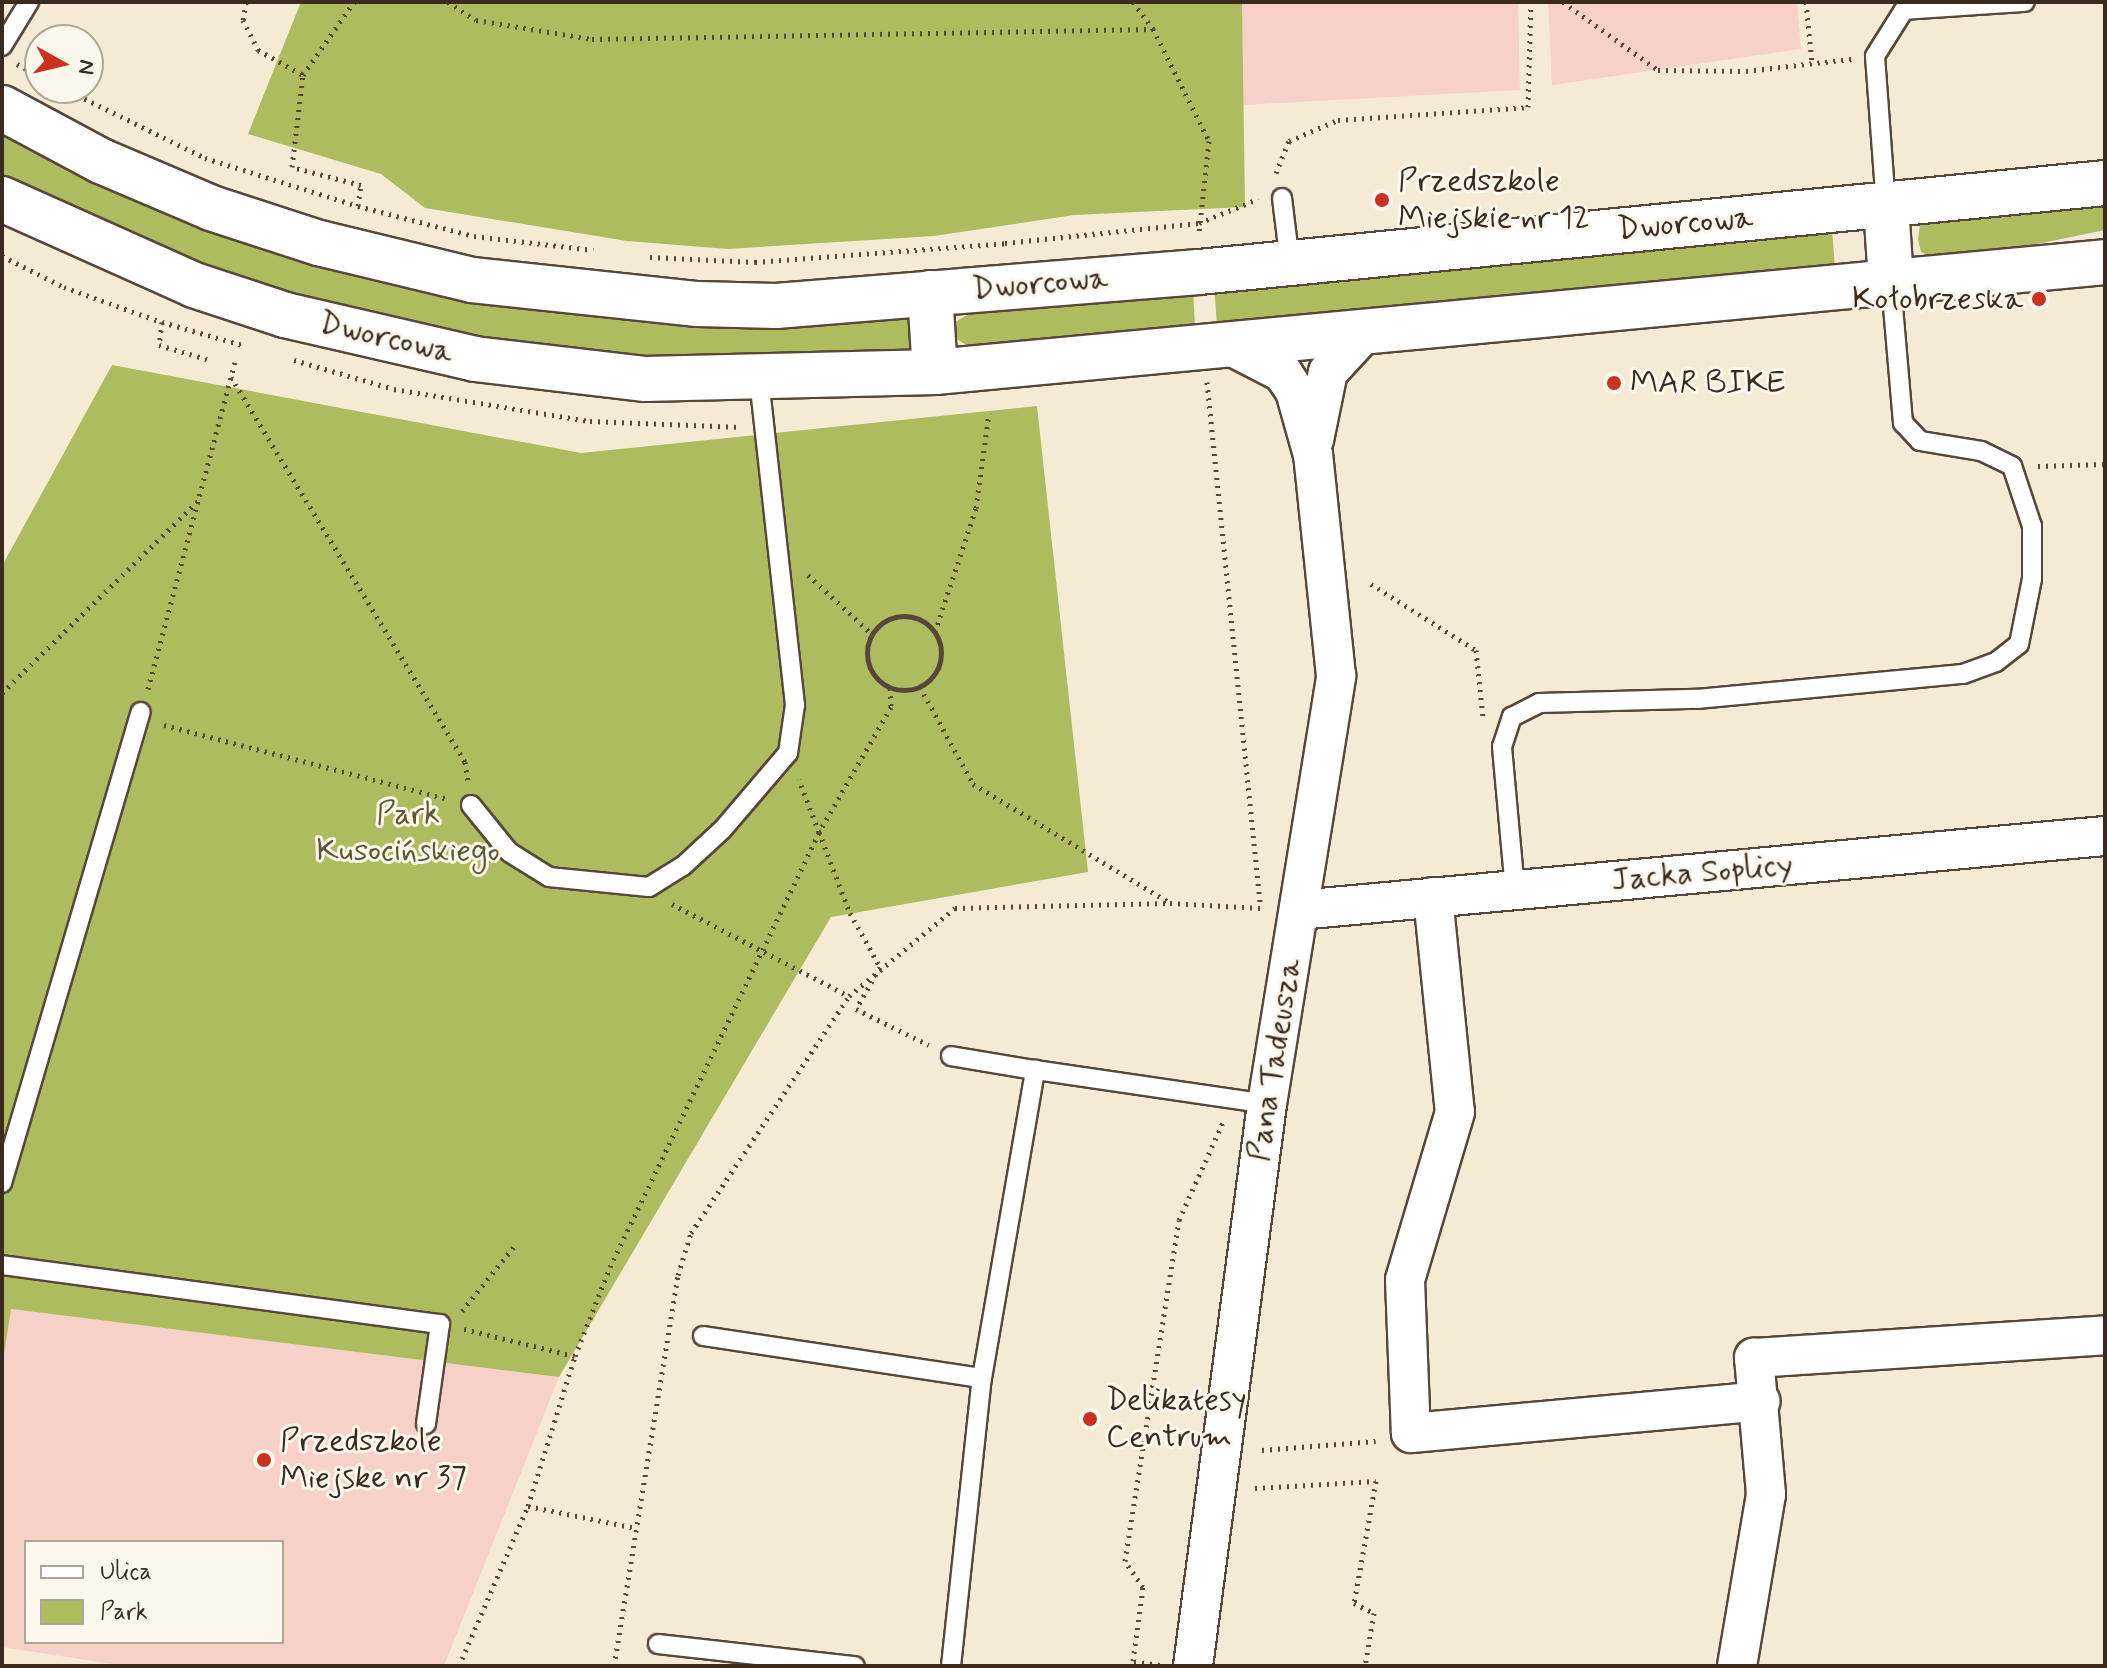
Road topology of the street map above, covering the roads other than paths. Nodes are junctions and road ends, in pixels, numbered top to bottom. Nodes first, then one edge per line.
1 (29, 2) edge
2 (2025, 2) edge
3 (2, 46) edge
4 (2, 108) edge
5 (2105, 183) edge
6 (1275, 196) road end
7 (2, 199) edge
8 (1886, 206) junction
9 (2105, 262) edge
10 (1290, 263) junction
11 (1891, 282) junction
12 (930, 293) junction
13 (1366, 331) junction
14 (1216, 345) junction
15 (935, 372) junction
16 (759, 379) junction
17 (1313, 455) junction
18 (141, 712) road end
19 (471, 805) road end
20 (2105, 836) edge
21 (1515, 890) junction
22 (1433, 897) junction
23 (1299, 910) junction
24 (951, 1056) road end
25 (1035, 1070) junction
26 (1251, 1101) junction
27 (2, 1183) edge
28 (2, 1265) edge
29 (2105, 1335) edge
30 (703, 1336) dead end
31 (982, 1378) junction
32 (1761, 1401) junction
33 (426, 1424) dead end
34 (658, 1644) dead end
35 (855, 1666) edge
36 (951, 1666) edge
37 (1193, 1666) edge
38 (1737, 1666) edge

1 - 3 lane
2 - 8 lane
4 - 12 street, Dworcowa
5 - 8 street, Dworcowa
6 - 10 lane
7 - 16 street, Dworcowa
8 - 10 street, Dworcowa
8 - 11 street
9 - 11 street, Dworcowa
10 - 12 street, Dworcowa
11 - 13 street, Dworcowa
11 - 21 lane
12 - 15 street, Dworcowa
13 - 14 street, Dworcowa
13 - 17 street, Pana Tadeusza
14 - 15 street, Dworcowa
14 - 17 street, Pana Tadeusza
15 - 16 street, Dworcowa
16 - 19 lane
17 - 23 street, Pana Tadeusza
18 - 27 lane
20 - 21 street, Jacka Soplicy
21 - 22 street, Jacka Soplicy
22 - 23 street, Jacka Soplicy
22 - 32 street
23 - 26 street, Pana Tadeusza
24 - 25 lane
25 - 26 lane
25 - 31 lane
26 - 37 street, Pana Tadeusza
28 - 33 lane
29 - 32 street
30 - 31 lane
31 - 36 lane
32 - 38 street
34 - 35 lane

